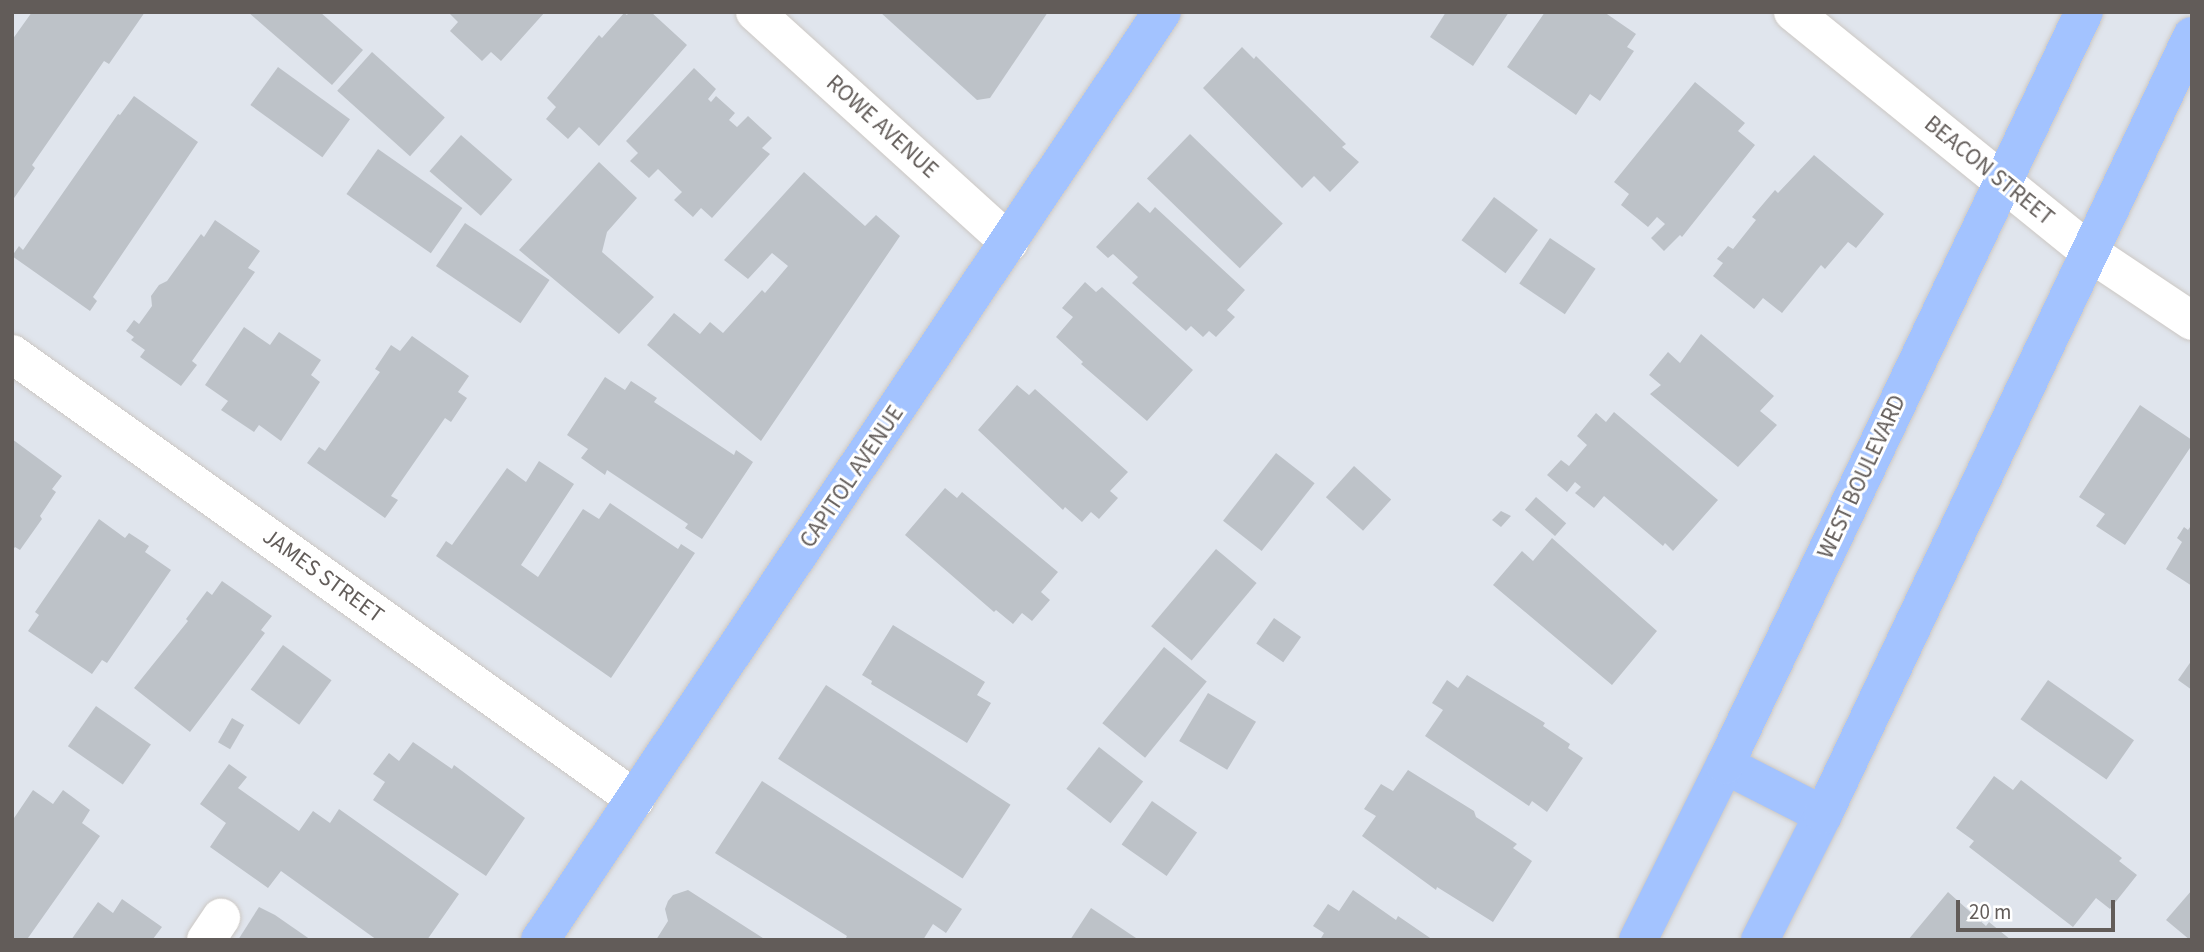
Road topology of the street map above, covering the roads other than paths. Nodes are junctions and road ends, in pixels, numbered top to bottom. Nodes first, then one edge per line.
1 (755, 12) edge
2 (1162, 12) edge
3 (1793, 12) edge
4 (2084, 12) edge
5 (2192, 36) edge
6 (2002, 182) junction
7 (1009, 242) junction
8 (2089, 252) junction
9 (2192, 321) edge
10 (12, 354) edge
11 (1725, 765) junction
12 (635, 799) junction
13 (1823, 815) junction
14 (540, 940) edge
15 (1638, 940) edge
16 (1760, 940) edge

1 - 7 street, ROWE AVENUE
2 - 7 main road, CAPITOL AVENUE
3 - 6 street, BEACON STREET
4 - 6 main road, WEST BOULEVARD
5 - 8 main road
6 - 8 street, BEACON STREET
6 - 11 main road, WEST BOULEVARD
7 - 12 main road, CAPITOL AVENUE
8 - 9 street, BEACON STREET
8 - 13 main road
10 - 12 street, JAMES STREET
11 - 13 main road
11 - 15 main road, WEST BOULEVARD
12 - 14 main road, CAPITOL AVENUE
13 - 16 main road

